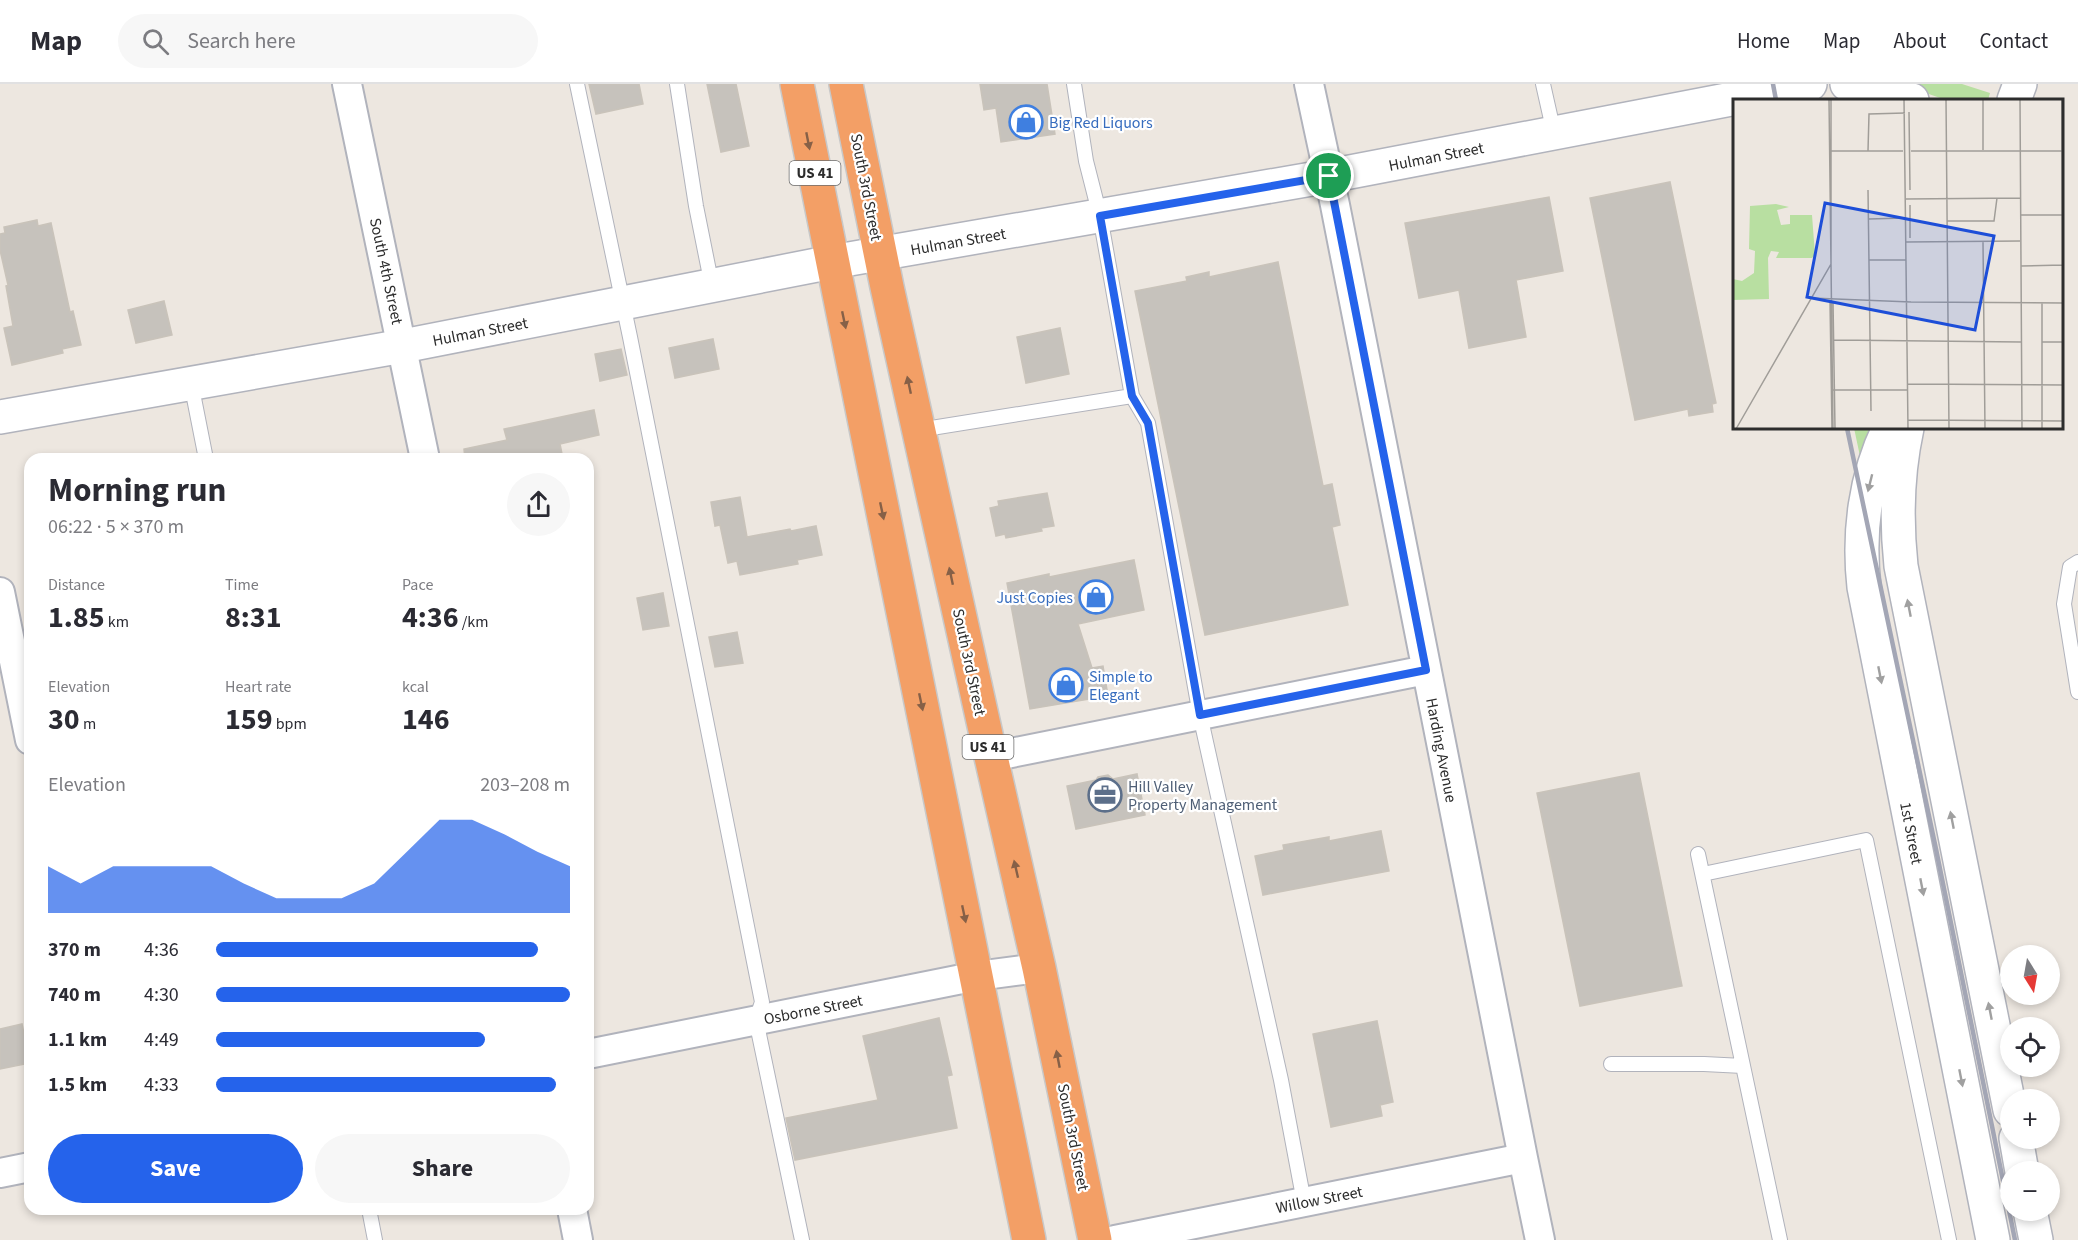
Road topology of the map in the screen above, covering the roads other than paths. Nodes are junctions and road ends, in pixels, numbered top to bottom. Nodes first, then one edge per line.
1 (347, 84) edge
2 (577, 84) edge
3 (677, 84) edge
4 (797, 84) edge
5 (846, 84) edge
6 (1074, 84) edge
7 (1309, 84) edge
8 (1543, 84) edge
9 (1847, 84) edge
10 (2020, 84) edge
11 (1798, 85) edge
12 (1757, 89) edge
13 (1908, 99) edge
14 (2014, 99) edge
15 (1554, 133) junction
16 (1329, 176) junction
17 (1100, 216) junction
18 (880, 255) junction
19 (832, 262) junction
20 (712, 286) junction
21 (623, 303) junction
22 (403, 346) junction
23 (191, 383) junction
24 (1132, 396) junction
25 (0, 417) edge
26 (1888, 429) edge
27 (1906, 429) edge
28 (919, 430) junction
29 (205, 453) edge
30 (424, 453) edge
31 (2078, 562) edge
32 (0, 592) edge
33 (1426, 670) junction
34 (2078, 692) edge
35 (24, 710) edge
36 (1200, 715) junction
37 (991, 757) junction
38 (1698, 854) dead end
39 (1703, 874) junction
40 (1039, 968) junction
41 (977, 976) junction
42 (756, 1020) junction
43 (594, 1053) edge
44 (1611, 1064) dead end
45 (1743, 1066) junction
46 (2006, 1089) edge
47 (1522, 1158) junction
48 (24, 1168) edge
49 (0, 1173) edge
50 (1304, 1202) junction
51 (370, 1215) edge
52 (573, 1215) edge
53 (2032, 1221) edge
54 (375, 1240) edge
55 (578, 1240) edge
56 (802, 1240) edge
57 (1029, 1240) edge
58 (1095, 1240) edge
59 (1115, 1240) edge
60 (1540, 1240) edge
61 (1780, 1240) edge
62 (1949, 1240) edge
63 (1993, 1240) edge
64 (2036, 1240) edge

1 - 22 street, South 4th Street
2 - 21 lane
3 - 20 lane
4 -> 19 highway, US 41
5 - 18 highway, South 3rd Street / US 41
6 - 17 lane
7 - 16 street, Harding Avenue
8 - 15 lane
9 - 13 main road
10 - 14 main road
11 - 12 main road, Hulman Street
12 - 15 main road, Hulman Street
15 - 16 main road, Hulman Street
16 - 17 main road, Hulman Street
16 - 33 street, Harding Avenue
17 - 18 main road, Hulman Street
17 - 24 lane
18 - 19 main road, Hulman Street
28 -> 18 highway, South 3rd Street / US 41
19 - 20 main road, Hulman Street
19 -> 41 highway, US 41
20 - 21 main road, Hulman Street
21 - 22 main road, Hulman Street
21 - 42 lane
22 - 23 main road, Hulman Street
22 - 30 street, South 4th Street
23 - 25 main road, Hulman Street
23 - 29 lane
24 - 28 lane
24 - 36 lane
26 -> 63 main road, 1st Street
46 -> 27 main road
37 -> 28 highway, South 3rd Street / US 41
31 - 34 lane
32 - 35 street
33 - 36 street
33 - 47 street, Harding Avenue
36 - 37 street
36 - 50 lane
40 -> 37 highway, South 3rd Street / US 41
38 - 39 lane
39 - 45 lane
39 - 62 lane
40 - 41 street, Osborne Street
58 -> 40 highway, South 3rd Street / US 41
41 - 42 street, Osborne Street
41 - 57 highway, US 41
42 - 43 street, Osborne Street
42 - 56 lane
44 - 45 lane
45 - 61 lane
47 - 50 street, Willow Street
47 - 60 street, Harding Avenue
48 - 49 street
50 - 59 street, Willow Street
51 - 54 lane
52 - 55 street
53 - 64 main road

